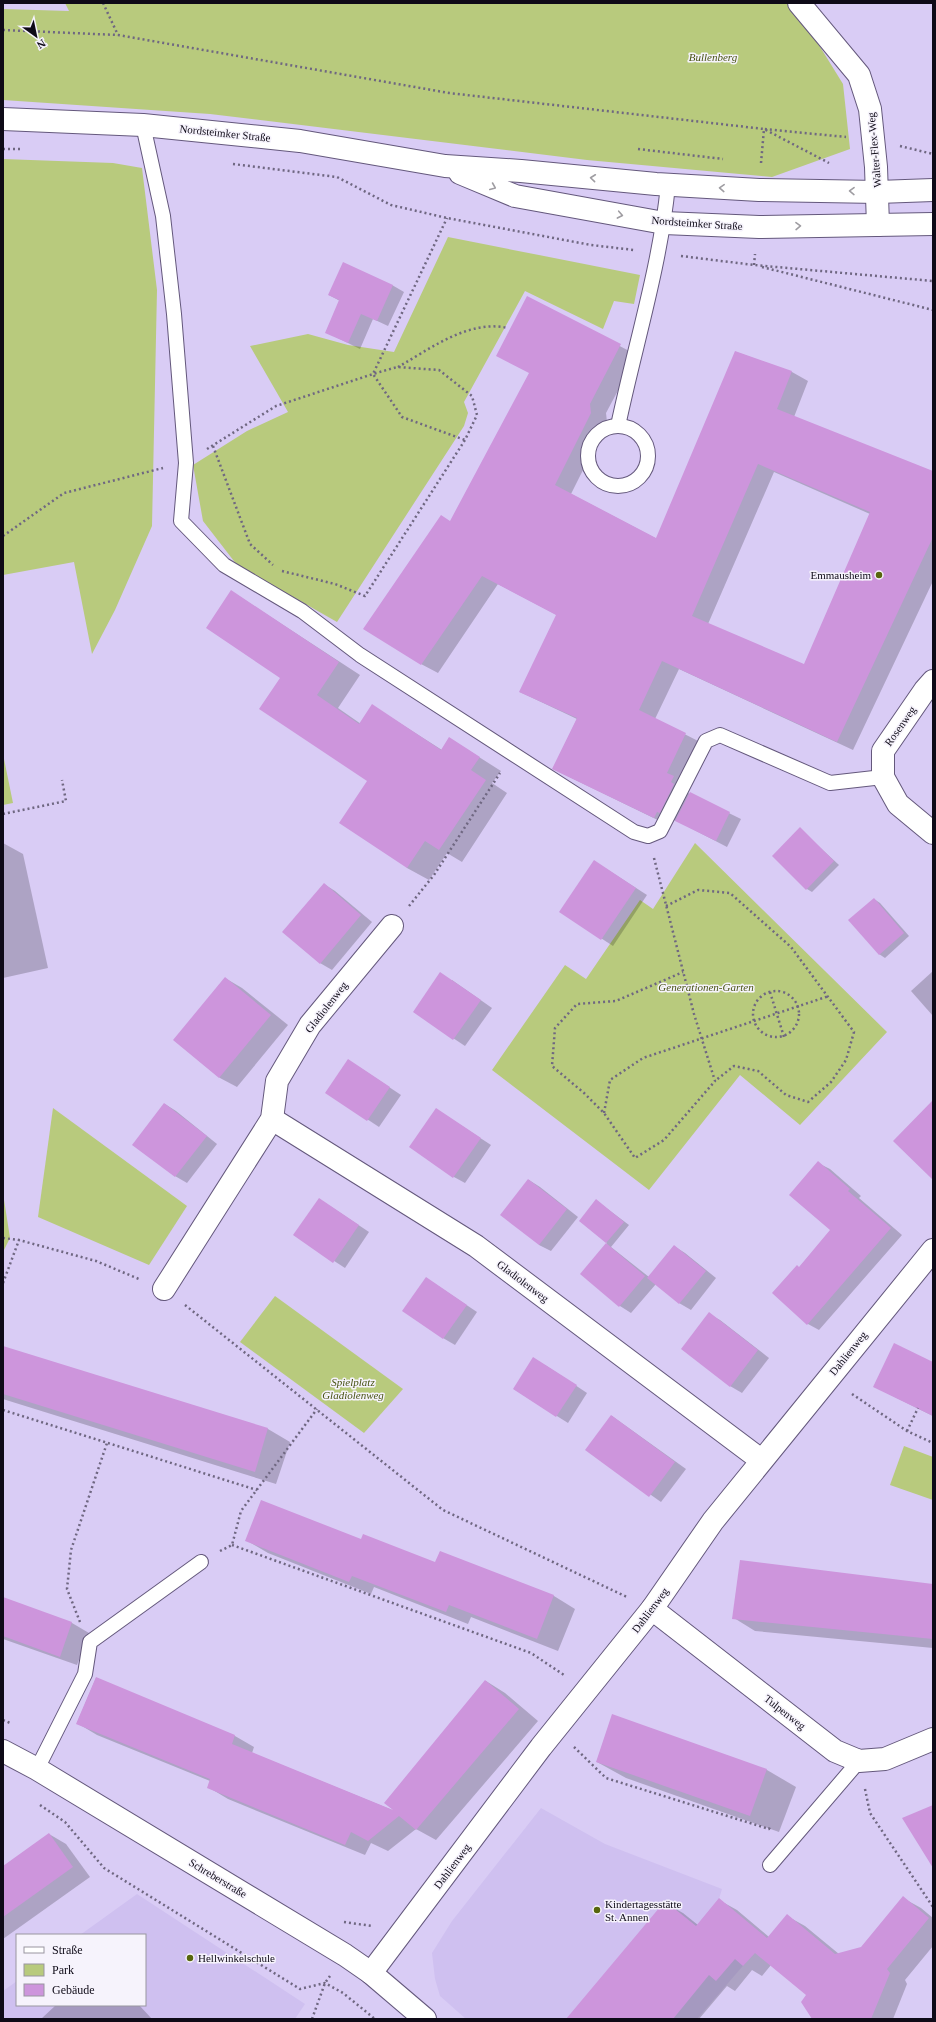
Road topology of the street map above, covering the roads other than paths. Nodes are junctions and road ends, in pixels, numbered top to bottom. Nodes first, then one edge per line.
1 (799, 3) edge
2 (3, 120) edge
3 (143, 125) junction
4 (445, 166) junction
5 (668, 185) junction
6 (933, 190) edge
7 (878, 192) junction
8 (664, 223) junction
9 (933, 224) edge
10 (878, 225) junction
11 (618, 426) junction
12 (933, 681) edge
13 (883, 777) junction
14 (933, 833) edge
15 (392, 926) road end
16 (272, 1119) junction
17 (933, 1250) edge
18 (164, 1290) road end
19 (761, 1460) junction
20 (201, 1562) road end
21 (652, 1609) junction
22 (933, 1739) edge
23 (3, 1751) edge
24 (859, 1760) junction
25 (37, 1769) junction
26 (770, 1865) dead end
27 (371, 1973) junction
28 (425, 2019) edge

1 - 7 street, Walter-Flex-Weg
2 - 3 street, Nordsteimker Straße
3 - 4 street, Nordsteimker Straße
3 - 13 lane
5 -> 4 street, Nordsteimker Straße
4 -> 8 street, Nordsteimker Straße
7 -> 5 street, Nordsteimker Straße
5 - 8 lane
6 - 7 street, Nordsteimker Straße
7 - 10 street, Walter-Flex-Weg
8 -> 10 street, Nordsteimker Straße
8 - 11 lane
9 - 10 street, Nordsteimker Straße
11 - 11 lane
12 - 13 street, Rosenweg
13 - 14 street
15 - 16 street, Gladiolenweg
16 - 18 street, Gladiolenweg
16 - 19 street, Gladiolenweg
17 - 19 street, Dahlienweg
19 - 21 street, Dahlienweg
20 - 25 lane
21 - 24 street, Tulpenweg
21 - 27 street, Dahlienweg
22 - 24 street, Tulpenweg
23 - 25 street, Schreberstraße
24 - 26 lane
25 - 27 street, Schreberstraße
27 - 28 street, Schreberstraße

